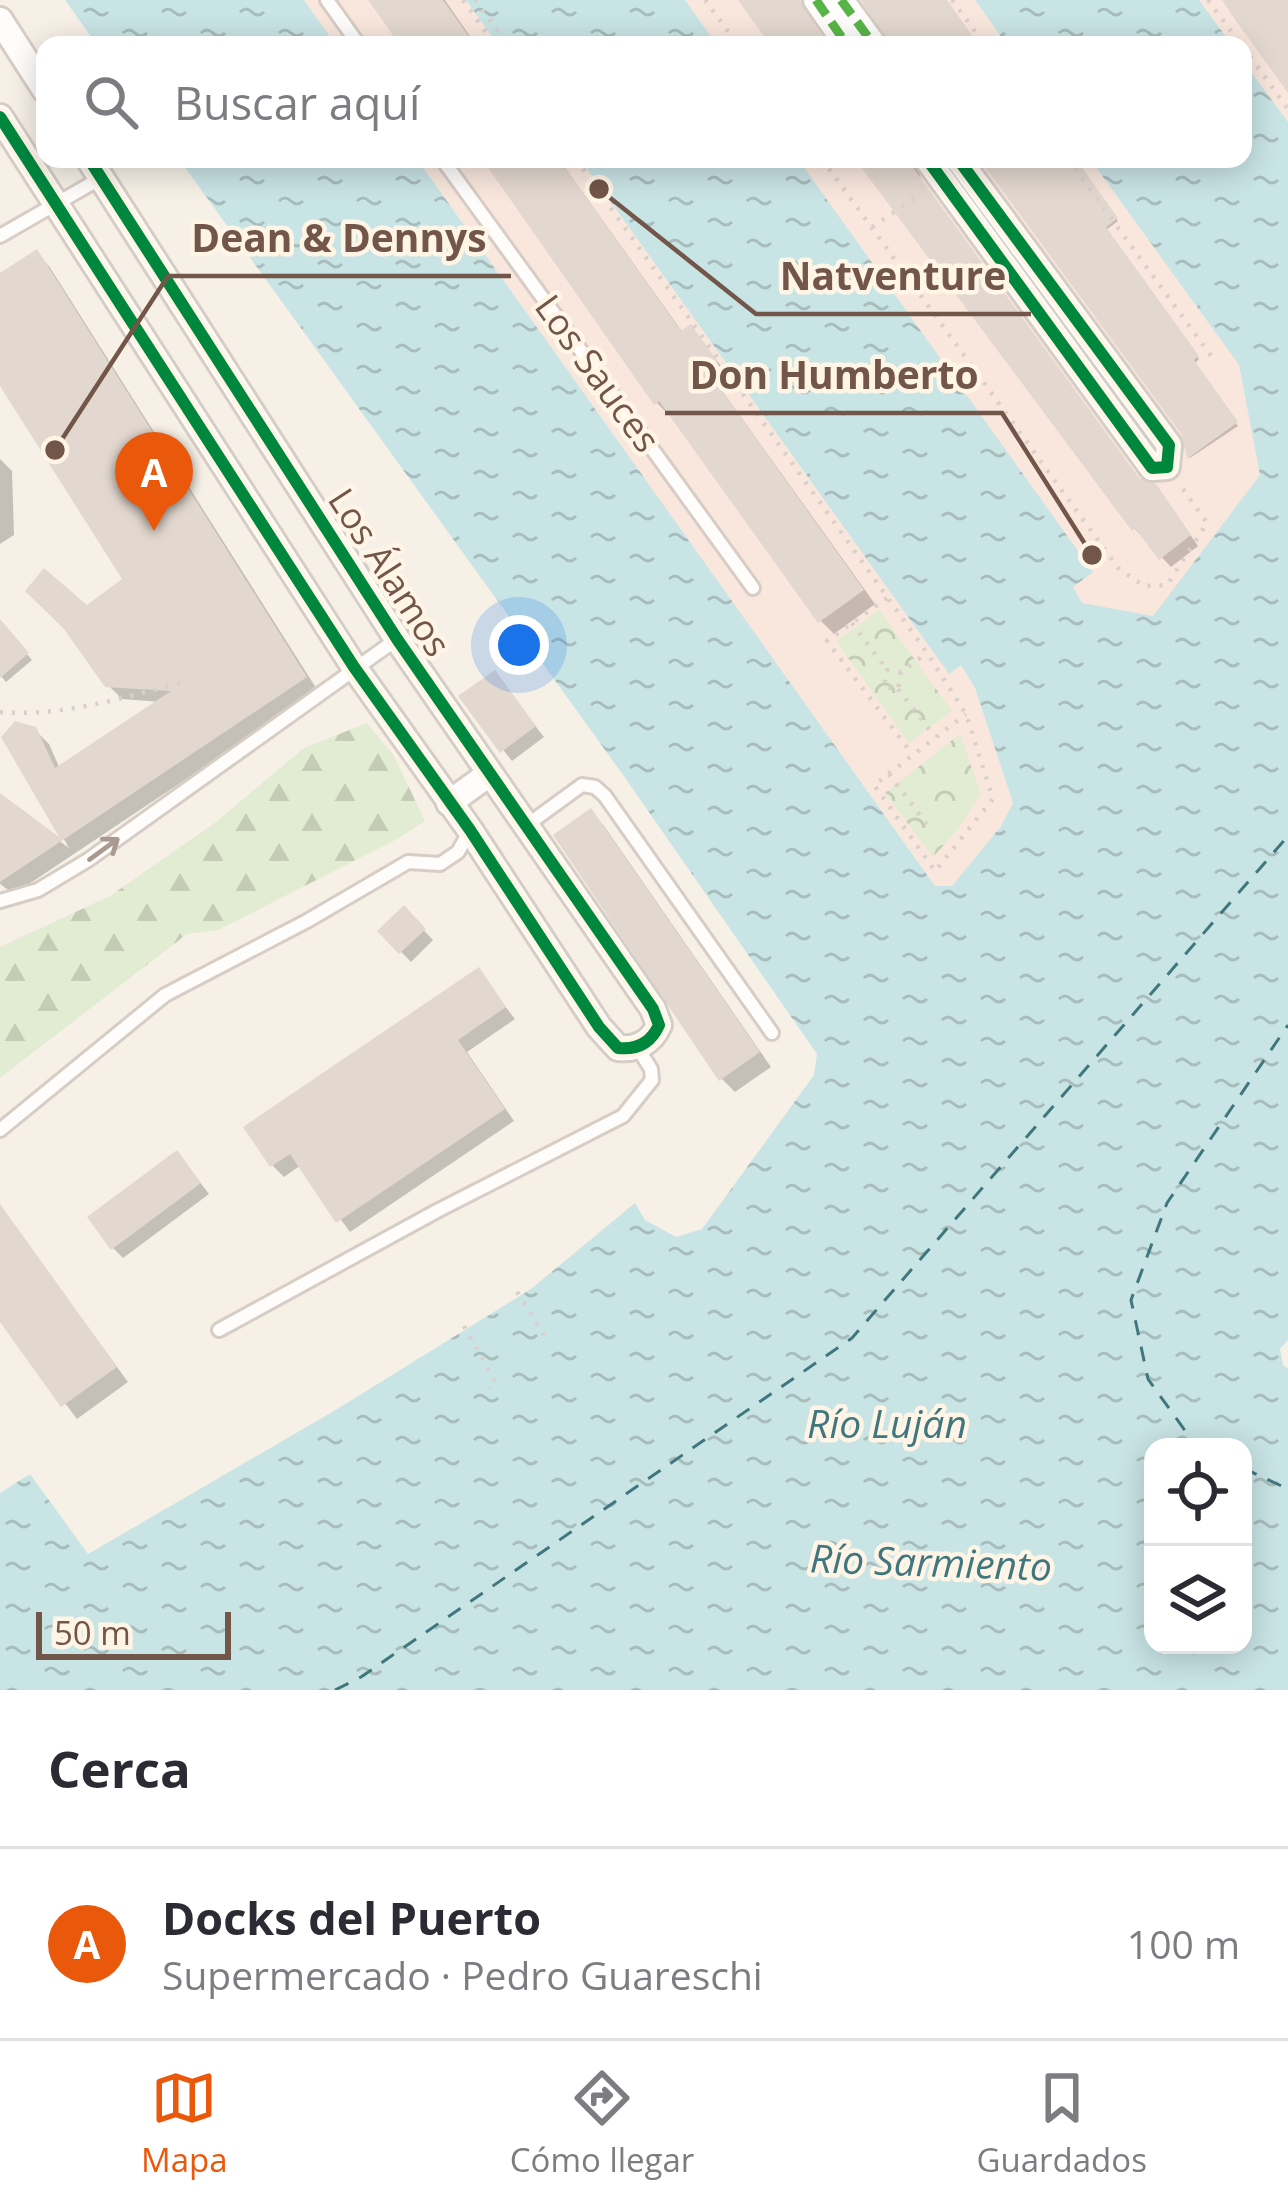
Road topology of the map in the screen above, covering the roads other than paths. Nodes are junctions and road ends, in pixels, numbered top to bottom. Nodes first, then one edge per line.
1 (327, 0) edge
2 (816, 0) edge
3 (841, 0) edge
4 (3, 32) edge
5 (353, 36) edge
6 (842, 36) edge
7 (867, 36) edge
8 (36, 78) edge
9 (0, 116) edge
10 (95, 168) edge
11 (449, 168) edge
12 (965, 168) edge
13 (934, 169) edge
14 (56, 202) junction
15 (0, 236) edge
16 (753, 588) dead end
17 (397, 639) junction
18 (354, 667) junction
19 (489, 774) junction
20 (449, 803) junction
21 (526, 826) junction
22 (470, 830) junction
23 (0, 901) edge
24 (772, 1033) dead end
25 (637, 1047) junction
26 (0, 1130) edge
27 (219, 1330) dead end

1 - 5 lane
2 - 6 street
3 - 7 street
4 - 8 street
9 - 14 street
10 - 14 lane
10 - 17 street, Los Álamos
11 - 16 lane, Los Sauces
12 - 13 street
14 - 15 lane
14 - 18 street
17 - 18 lane
17 - 19 street, Los Álamos
18 - 20 street
23 -> 18 lane
19 - 20 street
19 - 21 street, Los Álamos
20 - 22 street
21 - 24 lane
21 - 25 street, Los Álamos
22 - 25 street
22 - 26 lane
25 - 27 lane

